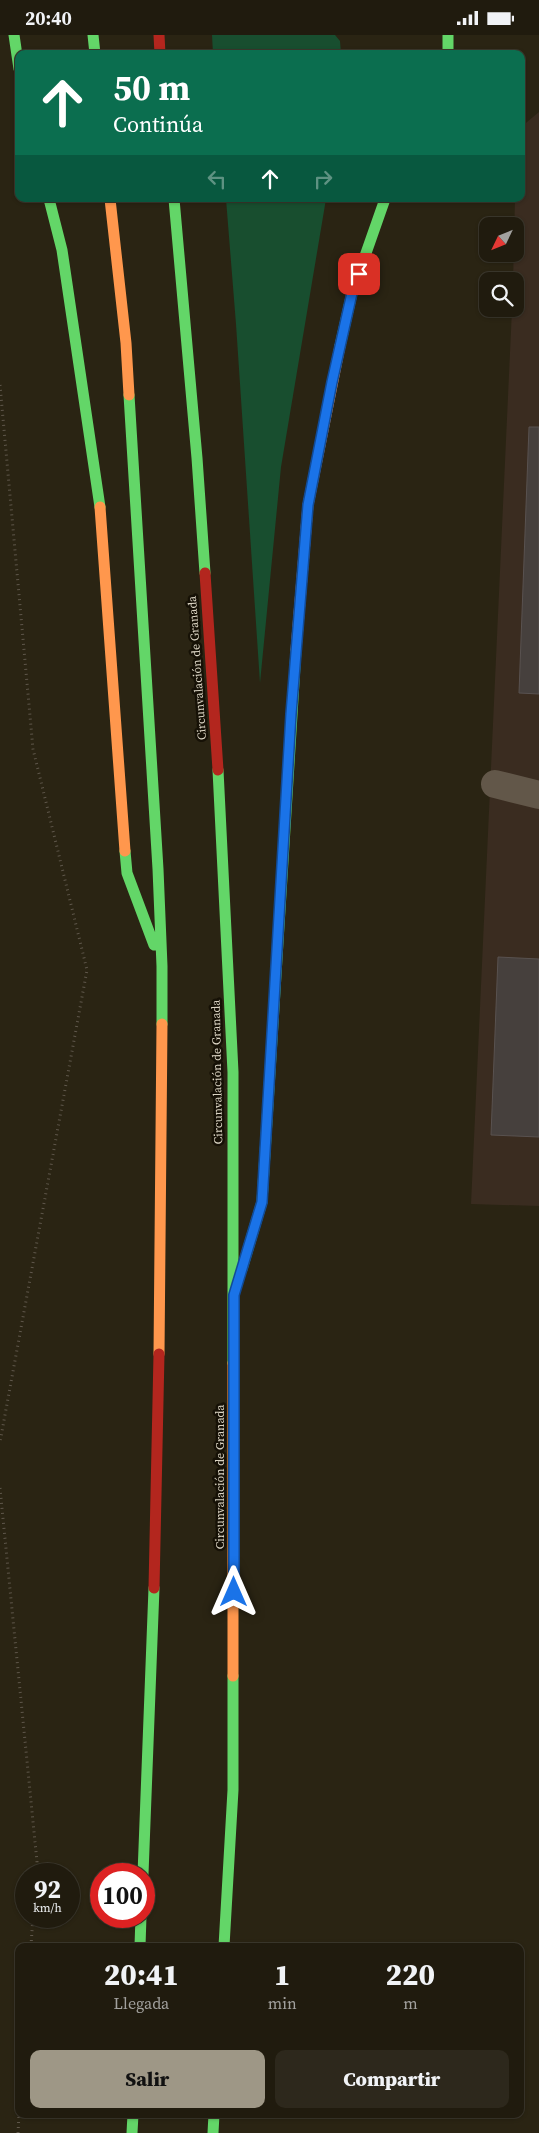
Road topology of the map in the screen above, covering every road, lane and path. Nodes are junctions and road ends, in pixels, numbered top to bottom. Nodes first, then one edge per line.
1 (14, 35) edge
2 (93, 35) edge
3 (159, 35) edge
4 (448, 35) edge
5 (16, 50) edge
6 (95, 50) edge
7 (160, 50) edge
8 (448, 50) edge
9 (51, 202) edge
10 (110, 202) edge
11 (174, 202) edge
12 (384, 202) edge
13 (0, 385) edge
14 (495, 784) dead end
15 (539, 795) edge
16 (162, 966) junction
17 (234, 1295) junction
18 (0, 1442) edge
19 (0, 1488) edge
20 (37, 1863) edge
21 (143, 1863) edge
22 (32, 1928) edge
23 (141, 1928) edge
24 (31, 1943) edge
25 (140, 1943) edge
26 (224, 1943) edge
27 (20, 2118) edge
28 (133, 2118) edge
29 (214, 2118) edge
30 (18, 2133) edge
31 (132, 2133) edge
32 (213, 2133) edge

1 - 5 highway
2 - 6 highway
3 - 7 highway
4 - 8 highway
9 - 16 highway
10 - 16 highway
11 - 17 highway, Circunvalación de Granada
12 - 17 highway
13 - 18 path
14 - 15 street
16 - 21 highway
17 - 26 highway, Circunvalación de Granada
19 - 20 path
22 - 24 path
23 - 25 highway
27 - 30 path
28 - 31 highway
29 - 32 highway

